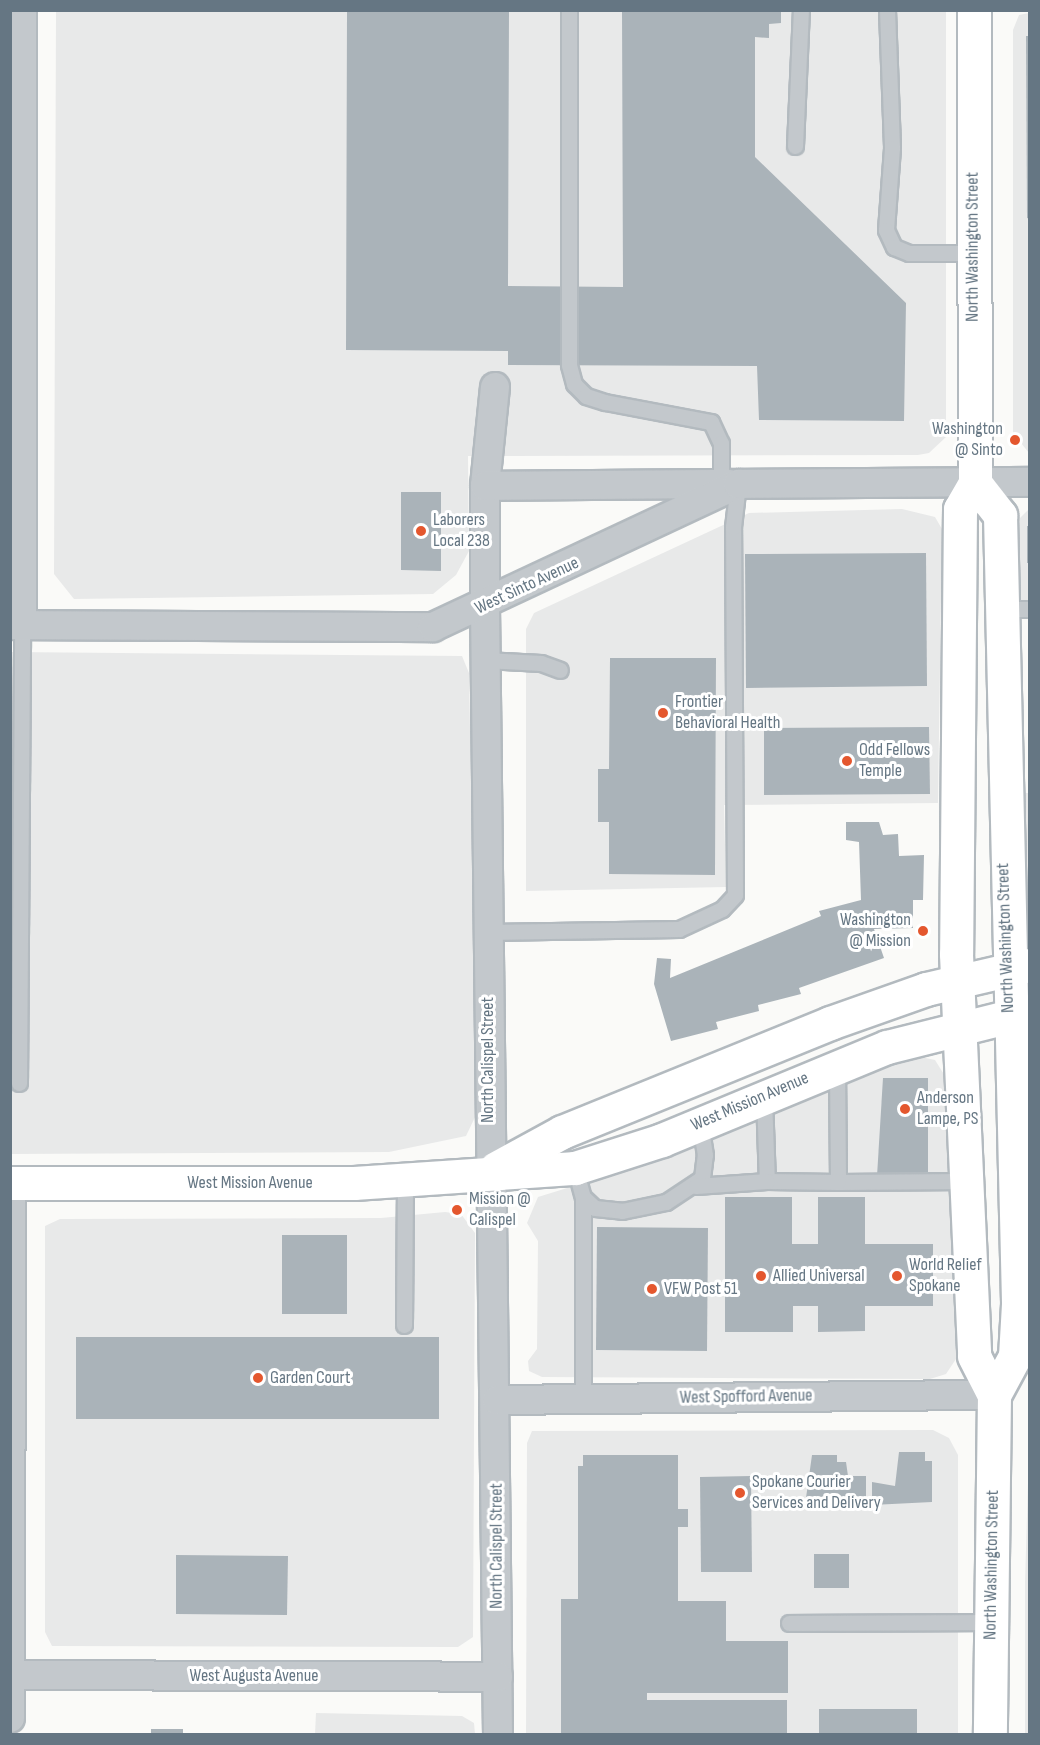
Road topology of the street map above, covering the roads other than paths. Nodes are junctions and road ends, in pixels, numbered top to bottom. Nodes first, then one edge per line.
1 (22, 10) edge
2 (569, 10) edge
3 (801, 10) edge
4 (886, 10) edge
5 (974, 10) edge
6 (795, 146) dead end
7 (972, 253) junction
8 (495, 387) dead end
9 (1029, 482) edge
10 (975, 483) junction
11 (485, 486) junction
12 (727, 486) junction
13 (16, 556) edge
14 (484, 607) junction
15 (1015, 609) edge
16 (16, 625) edge
17 (485, 660) junction
18 (560, 670) dead end
19 (487, 932) junction
20 (1018, 967) edge
21 (957, 980) junction
22 (1019, 1013) edge
23 (959, 1026) junction
24 (837, 1066) junction
25 (19, 1083) dead end
26 (764, 1097) junction
27 (700, 1124) junction
28 (489, 1172) junction
29 (405, 1180) junction
30 (767, 1181) junction
31 (966, 1181) junction
32 (838, 1182) junction
33 (11, 1183) edge
34 (579, 1183) junction
35 (696, 1186) junction
36 (404, 1325) dead end
37 (994, 1395) junction
38 (583, 1399) junction
39 (497, 1400) junction
40 (992, 1622) junction
41 (789, 1623) dead end
42 (11, 1675) edge
43 (498, 1677) junction
44 (10, 1718) edge
45 (498, 1734) edge
46 (990, 1734) edge

1 - 13 street
2 - 12 lane
3 - 6 lane
4 - 7 lane
5 - 7 main road, North Washington Street
7 - 10 main road, North Washington Street
8 - 11 street, North Calispel Street
9 - 10 street, West Sinto Avenue
10 - 12 street, West Sinto Avenue
10 - 15 main road, North Washington Street
10 - 21 main road, North Washington Street
11 - 12 street
11 - 14 street, North Calispel Street
12 - 14 street, West Sinto Avenue
12 - 19 lane
13 - 16 street
14 - 16 street, West Sinto Avenue
14 - 17 street, North Calispel Street
15 - 20 main road, North Washington Street
16 - 25 lane
17 - 18 lane
17 - 19 street, North Calispel Street
19 - 28 street, North Calispel Street
20 - 21 main road, West Mission Avenue
20 - 22 main road, North Washington Street
21 - 23 main road, North Washington Street
21 - 28 main road, West Mission Avenue
22 - 23 main road, West Mission Avenue
22 - 37 main road, North Washington Street
23 - 24 main road, West Mission Avenue
23 - 31 main road, North Washington Street
24 - 26 main road, West Mission Avenue
24 - 32 lane
26 - 27 main road, West Mission Avenue
26 - 30 lane
27 - 34 main road, West Mission Avenue
27 - 35 lane
28 - 29 main road, West Mission Avenue
28 - 34 main road, West Mission Avenue
28 - 39 street, North Calispel Street
29 - 33 main road, West Mission Avenue
29 - 36 lane
30 - 32 lane
30 - 35 lane
31 - 32 lane
31 - 37 main road, North Washington Street
33 - 42 street
34 - 35 lane
34 - 38 lane
37 - 38 street, West Spofford Avenue
37 - 40 main road, North Washington Street
38 - 39 street, West Spofford Avenue
39 - 43 street, North Calispel Street
40 - 41 lane
40 - 46 main road, North Washington Street
42 - 43 street, West Augusta Avenue
42 - 44 street
43 - 45 street, North Calispel Street

